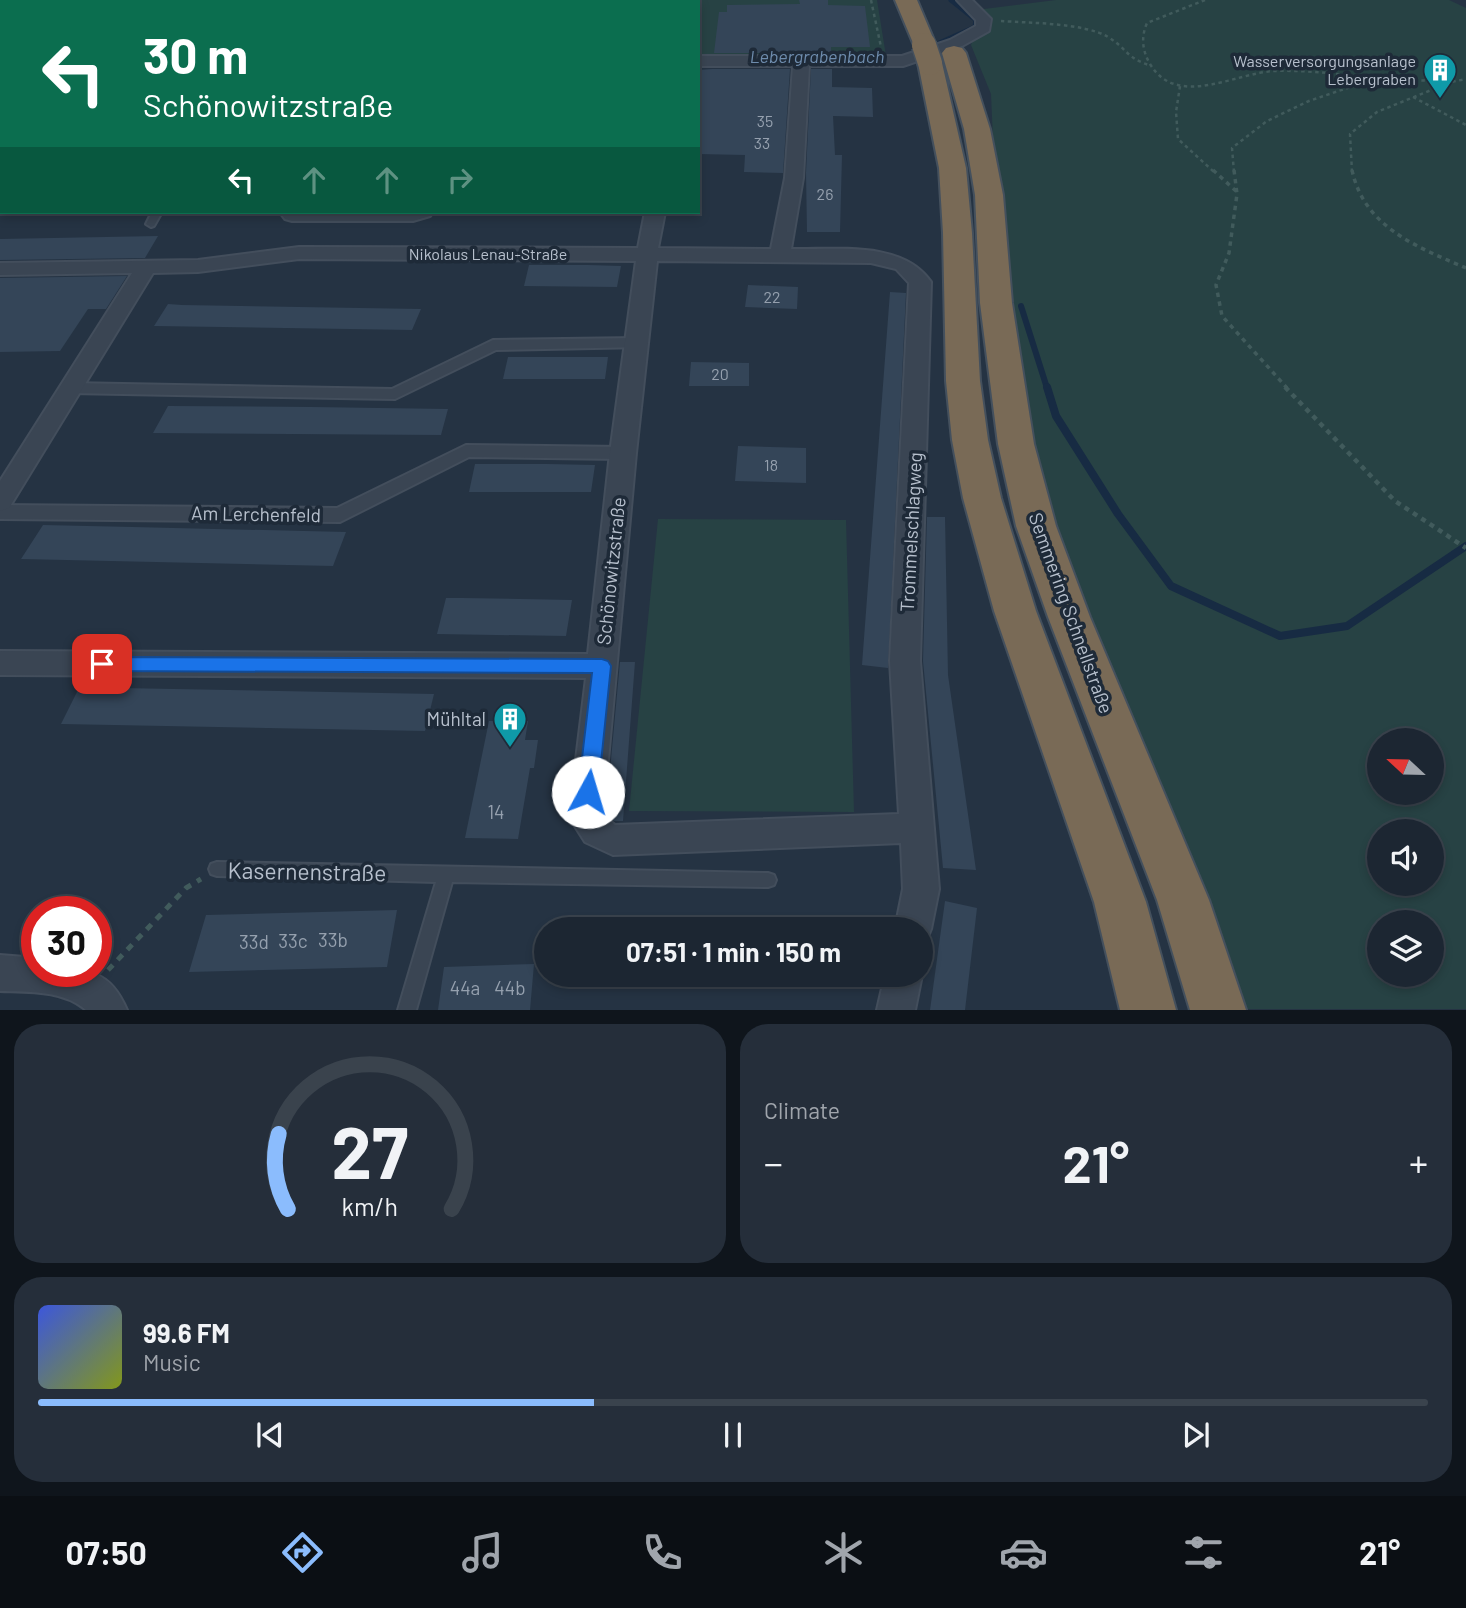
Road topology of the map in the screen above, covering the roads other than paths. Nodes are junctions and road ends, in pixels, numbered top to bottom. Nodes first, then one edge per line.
1 (906, 0) edge
2 (964, 0) edge
3 (939, 44) junction
4 (700, 61) edge
5 (800, 61) junction
6 (156, 214) edge
7 (292, 214) edge
8 (353, 214) edge
9 (416, 214) edge
10 (655, 214) edge
11 (151, 223) dead end
12 (780, 255) junction
13 (267, 256) junction
14 (647, 256) junction
15 (0, 268) edge
16 (146, 268) junction
17 (638, 343) junction
18 (70, 388) junction
19 (623, 453) junction
20 (0, 502) edge
21 (0, 512) edge
22 (0, 663) edge
23 (602, 666) junction
24 (916, 828) junction
25 (217, 869) road end
26 (446, 875) junction
27 (768, 880) dead end
28 (915, 917) edge
29 (0, 973) edge
30 (901, 987) edge
31 (99, 999) edge
32 (407, 1010) edge
33 (896, 1010) edge
34 (1148, 1010) edge
35 (1218, 1010) edge

1 - 3 highway, Semmering Schnellstraße
2 - 5 street
3 - 34 highway, Semmering Schnellstraße
3 - 35 highway, Semmering Schnellstraße
4 - 5 street
5 - 12 street
6 - 11 lane
7 - 13 street
8 - 9 street
10 - 14 street, Schönowitzstraße
12 - 14 street, Nikolaus Lenau-Straße
12 - 24 street, Trommelschlagweg
13 - 14 street, Nikolaus Lenau-Straße
13 - 16 street, Nikolaus Lenau-Straße
14 - 17 street, Schönowitzstraße
15 - 16 street, Nikolaus Lenau-Straße
16 - 18 street
17 - 18 street
17 - 19 street, Schönowitzstraße
18 - 20 street
19 - 21 street, Am Lerchenfeld
19 - 23 street, Schönowitzstraße
22 - 23 street, Schönowitzstraße
23 - 24 street
24 - 28 street, Trommelschlagweg
25 - 26 lane, Kasernenstraße
26 - 27 lane, Kasernenstraße
26 - 32 lane
29 - 31 street
30 - 33 street

